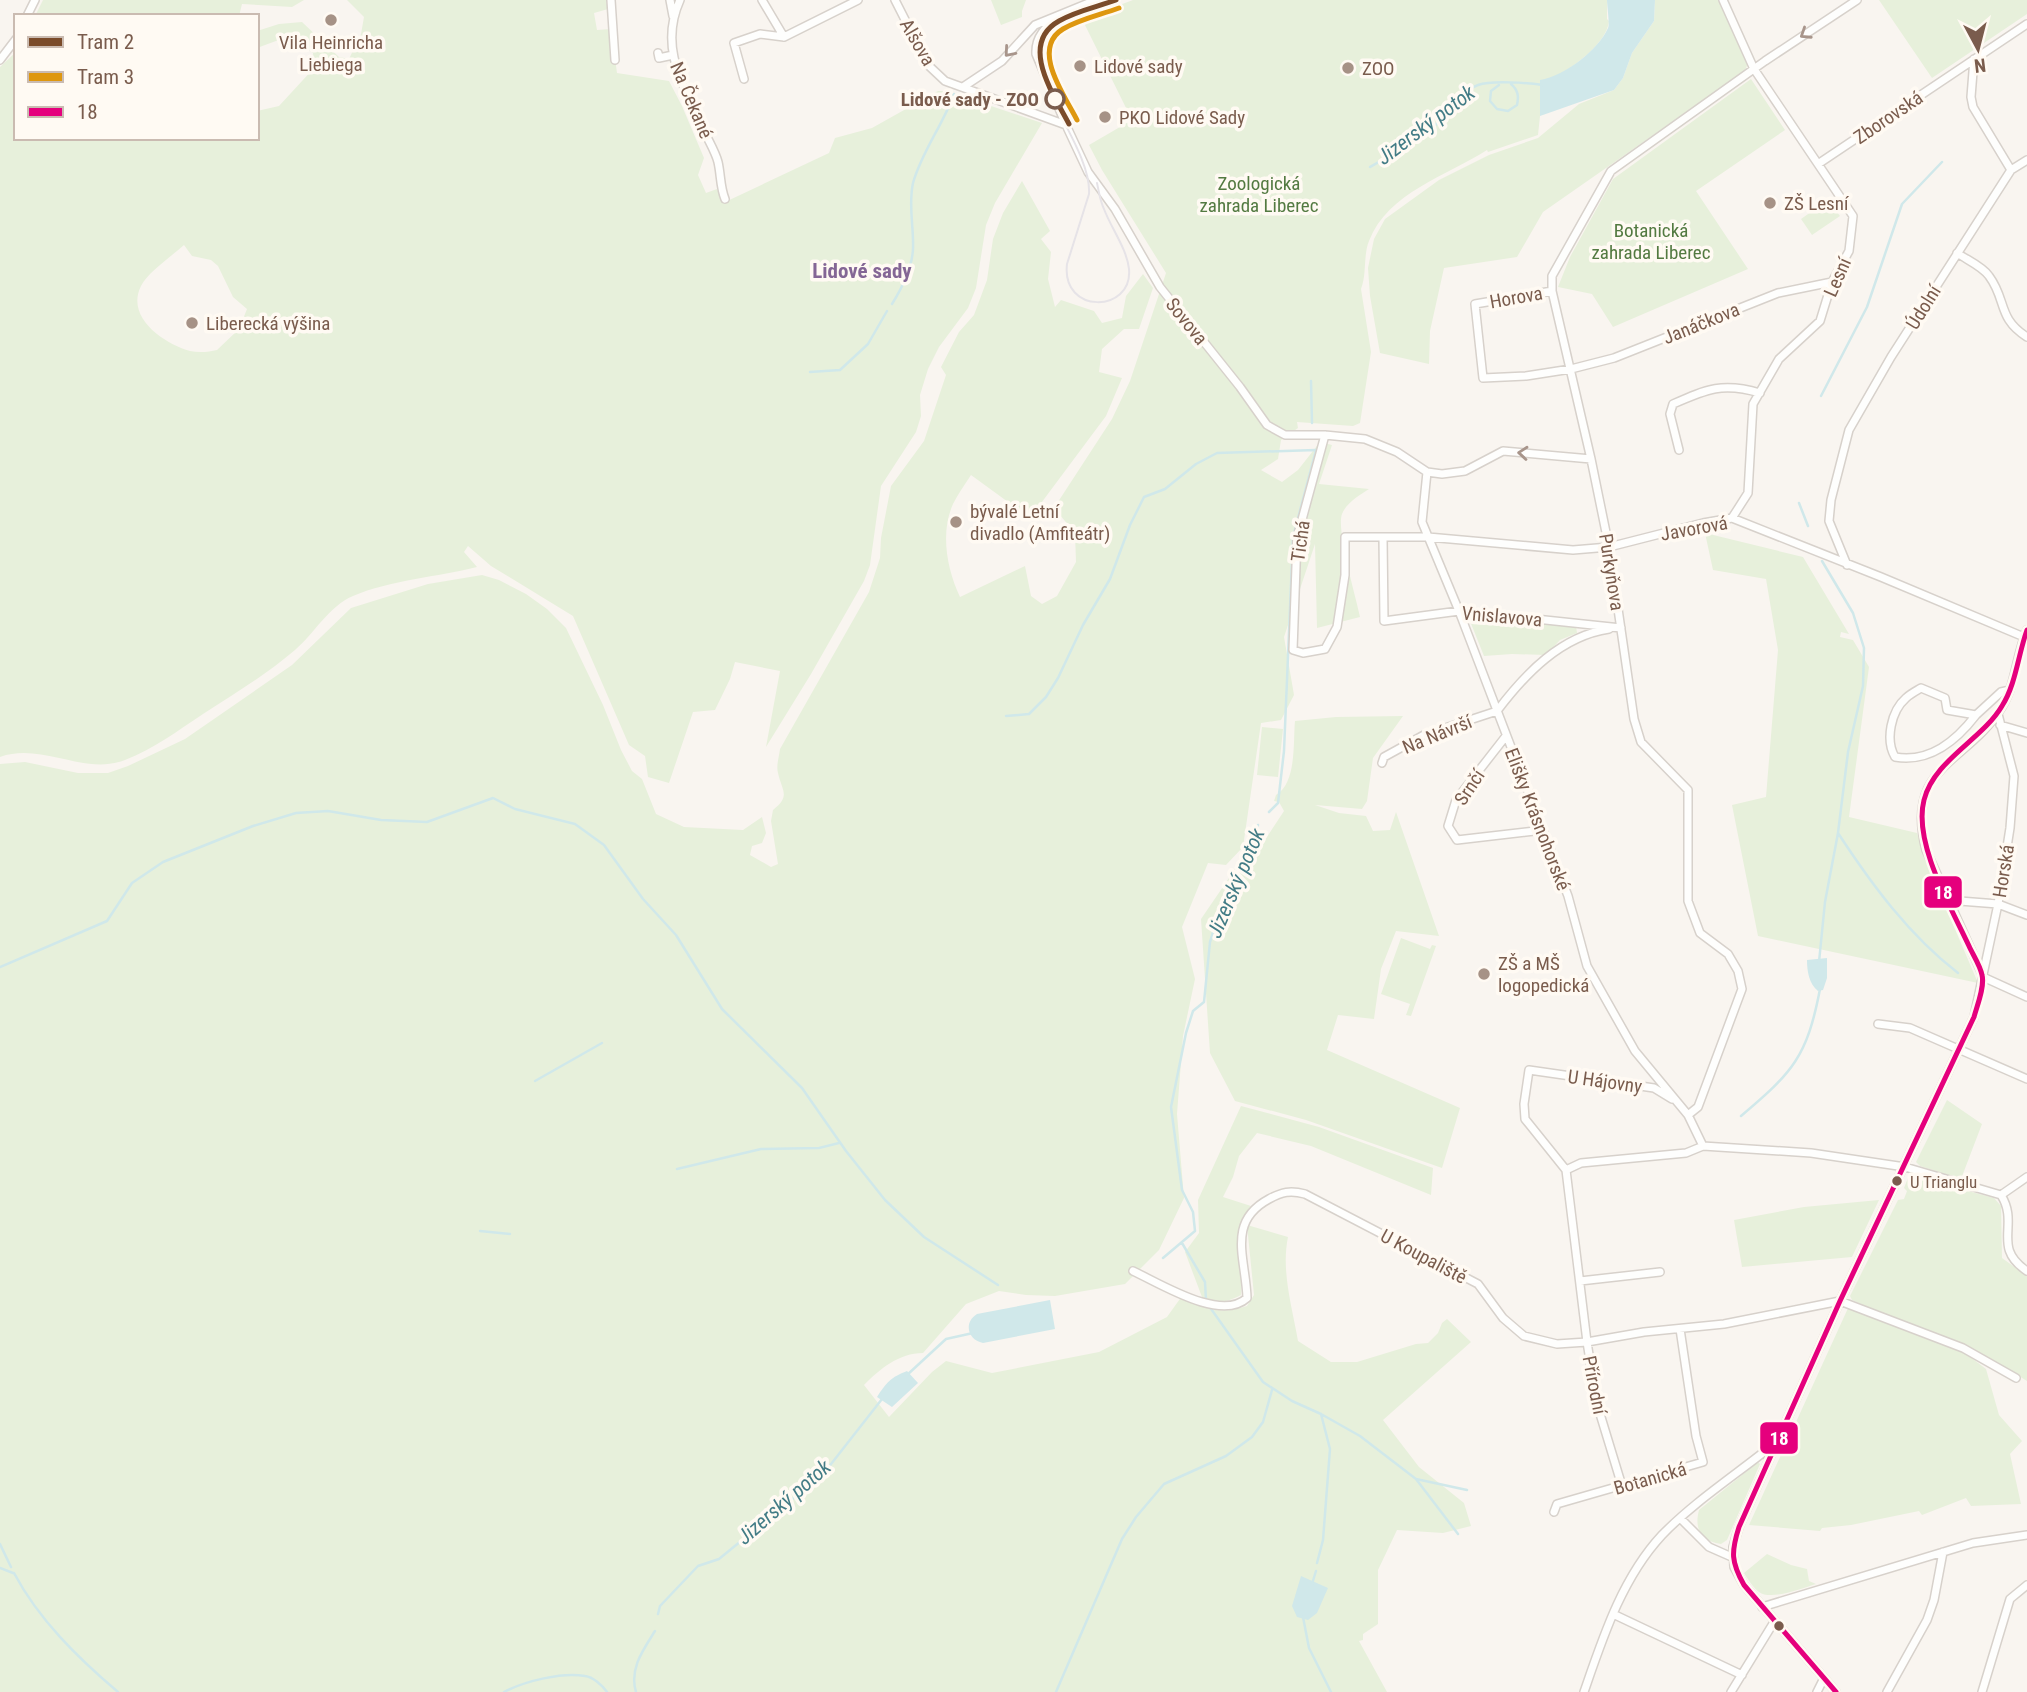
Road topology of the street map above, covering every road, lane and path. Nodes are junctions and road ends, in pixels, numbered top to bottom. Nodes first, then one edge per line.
1 (611, 0) edge
2 (670, 0) edge
3 (680, 0) edge
4 (762, 0) edge
5 (858, 0) edge
6 (895, 0) edge
7 (1096, 0) edge
8 (1723, 0) edge
9 (1857, 0) edge
10 (1065, 11) junction
11 (673, 16) junction
12 (2027, 24) edge
13 (784, 37) junction
14 (14, 42) edge
15 (673, 55) junction
16 (657, 56) dead end
17 (0, 60) edge
18 (615, 60) dead end
19 (1974, 60) junction
20 (1754, 69) junction
21 (744, 79) dead end
22 (963, 87) junction
23 (1066, 125) junction
24 (2027, 160) edge
25 (1818, 164) junction
26 (2011, 170) junction
27 (725, 199) dead end
28 (1956, 253) junction
29 (1832, 282) junction
30 (1552, 291) junction
31 (2027, 337) edge
32 (1571, 369) junction
33 (1760, 393) junction
34 (1325, 435) junction
35 (1679, 450) dead end
36 (1591, 459) junction
37 (1427, 472) junction
38 (1732, 518) junction
39 (1383, 537) junction
40 (1428, 537) junction
41 (1609, 547) junction
42 (1847, 565) junction
43 (1459, 611) junction
44 (1621, 628) junction
45 (2025, 638) edge
46 (1293, 650) joint
47 (2010, 690) junction
48 (1497, 711) junction
49 (1997, 714) junction
50 (1976, 715) junction
51 (2000, 725) junction
52 (2027, 733) edge
53 (1506, 736) junction
54 (1382, 763) dead end
55 (1543, 830) junction
56 (1947, 900) junction
57 (1998, 904) junction
58 (2027, 915) edge
59 (1983, 976) junction
60 (2027, 997) edge
61 (1878, 1024) dead end
62 (1960, 1049) junction
63 (2027, 1079) edge
64 (1677, 1102) junction
65 (1688, 1115) junction
66 (1703, 1146) junction
67 (1905, 1167) junction
68 (1566, 1170) junction
69 (2027, 1177) edge
70 (2001, 1195) junction
71 (2027, 1271) edge
72 (1135, 1272) dead end
73 (1660, 1272) dead end
74 (1580, 1281) junction
75 (1840, 1301) junction
76 (1680, 1329) junction
77 (1587, 1342) junction
78 (2016, 1378) dead end
79 (1776, 1442) junction
80 (1622, 1486) junction
81 (1553, 1512) dead end
82 (1680, 1518) junction
83 (2027, 1535) edge
84 (1942, 1552) junction
85 (1734, 1559) junction
86 (2027, 1585) edge
87 (1762, 1607) junction
88 (1613, 1614) junction
89 (1774, 1622) junction
90 (1742, 1675) junction
91 (1824, 1678) junction
92 (1584, 1692) edge
93 (1731, 1692) edge
94 (1817, 1692) edge
95 (1836, 1692) edge
96 (1887, 1692) edge
97 (1982, 1692) edge

1 - 18 street
2 - 11 street
3 - 11 street, Na Čekané
4 - 13 street
5 - 13 street
6 - 22 street, Alšova
7 - 10 street
8 - 20 street, Lesní
9 -> 20 street
10 -> 22 street
10 - 23 street
11 - 15 street, Na Čekané
12 - 19 street, Zborovská
13 - 21 street
14 - 17 street
15 - 16 street
15 - 27 street, Na Čekané
19 - 25 street, Zborovská
19 - 26 street
20 - 25 street, Lesní
20 - 30 street
22 - 23 street
23 - 34 street, Sovova
24 - 26 street
25 - 29 street, Lesní
26 - 28 street, Údolní
28 - 31 street
28 - 42 street, Údolní
29 - 32 street, Janáčkova
29 - 33 street, Lesní
30 - 32 street, Purkyňova
30 - 32 street, Horova
32 - 36 street, Purkyňova
33 - 35 street
33 - 38 street, Lesní
34 - 37 street, Sovova
34 - 46 street, Tichá
36 -> 37 street
36 - 41 street, Purkyňova
37 - 40 street, Elišky Krásnohorské
38 - 41 street, Javorová
38 - 42 street, Javorová
39 - 40 street, Javorová
39 - 43 street, Vnislavova
39 - 46 street, Javorová
40 - 41 street, Javorová
40 - 43 street, Elišky Krásnohorské
41 - 44 street, Purkyňova
42 - 45 street, Javorová
43 - 44 street, Vnislavova
43 - 48 street, Elišky Krásnohorské
44 - 48 street
44 - 65 street, Purkyňova
45 - 47 street
47 - 49 street
47 - 50 street
48 - 53 street, Elišky Krásnohorské
48 - 54 street, Na Návrší
49 - 51 street, Horská
49 - 56 street
50 - 50 street
51 - 52 street
51 - 57 street, Horská
53 - 55 street, Elišky Krásnohorské
53 - 55 street, Srnčí
55 - 64 street, Elišky Krásnohorské
56 - 57 street
56 - 59 street
57 - 58 street
57 - 59 street, Horská
59 - 60 street
59 - 62 street, Horská
61 - 62 street
62 - 63 street
62 - 67 street, Horská
64 - 65 street, Elišky Krásnohorské
64 - 68 street, U Hájovny
65 - 66 street, Elišky Krásnohorské
66 - 67 street
66 - 68 street
67 - 70 street
67 - 75 street, Horská
68 - 74 street, Přírodní
69 - 70 street
70 - 71 street
72 - 77 street, U Koupaliště
73 - 74 street
74 - 77 street, Přírodní
75 - 76 street, U Koupaliště
75 - 78 street
75 - 79 street, Horská
76 - 77 street, U Koupaliště
76 - 80 street, Botanická
77 - 80 street, Přírodní
79 - 82 street
79 - 85 street, Horská
80 - 81 street, Botanická
82 - 85 street
82 - 88 street
83 - 84 street
84 - 87 street
84 - 96 street
85 - 87 street
86 - 97 street
87 - 89 street
88 - 90 street
88 - 92 street
89 - 90 street
89 - 91 street
90 - 93 street
91 - 94 street
91 - 95 street

